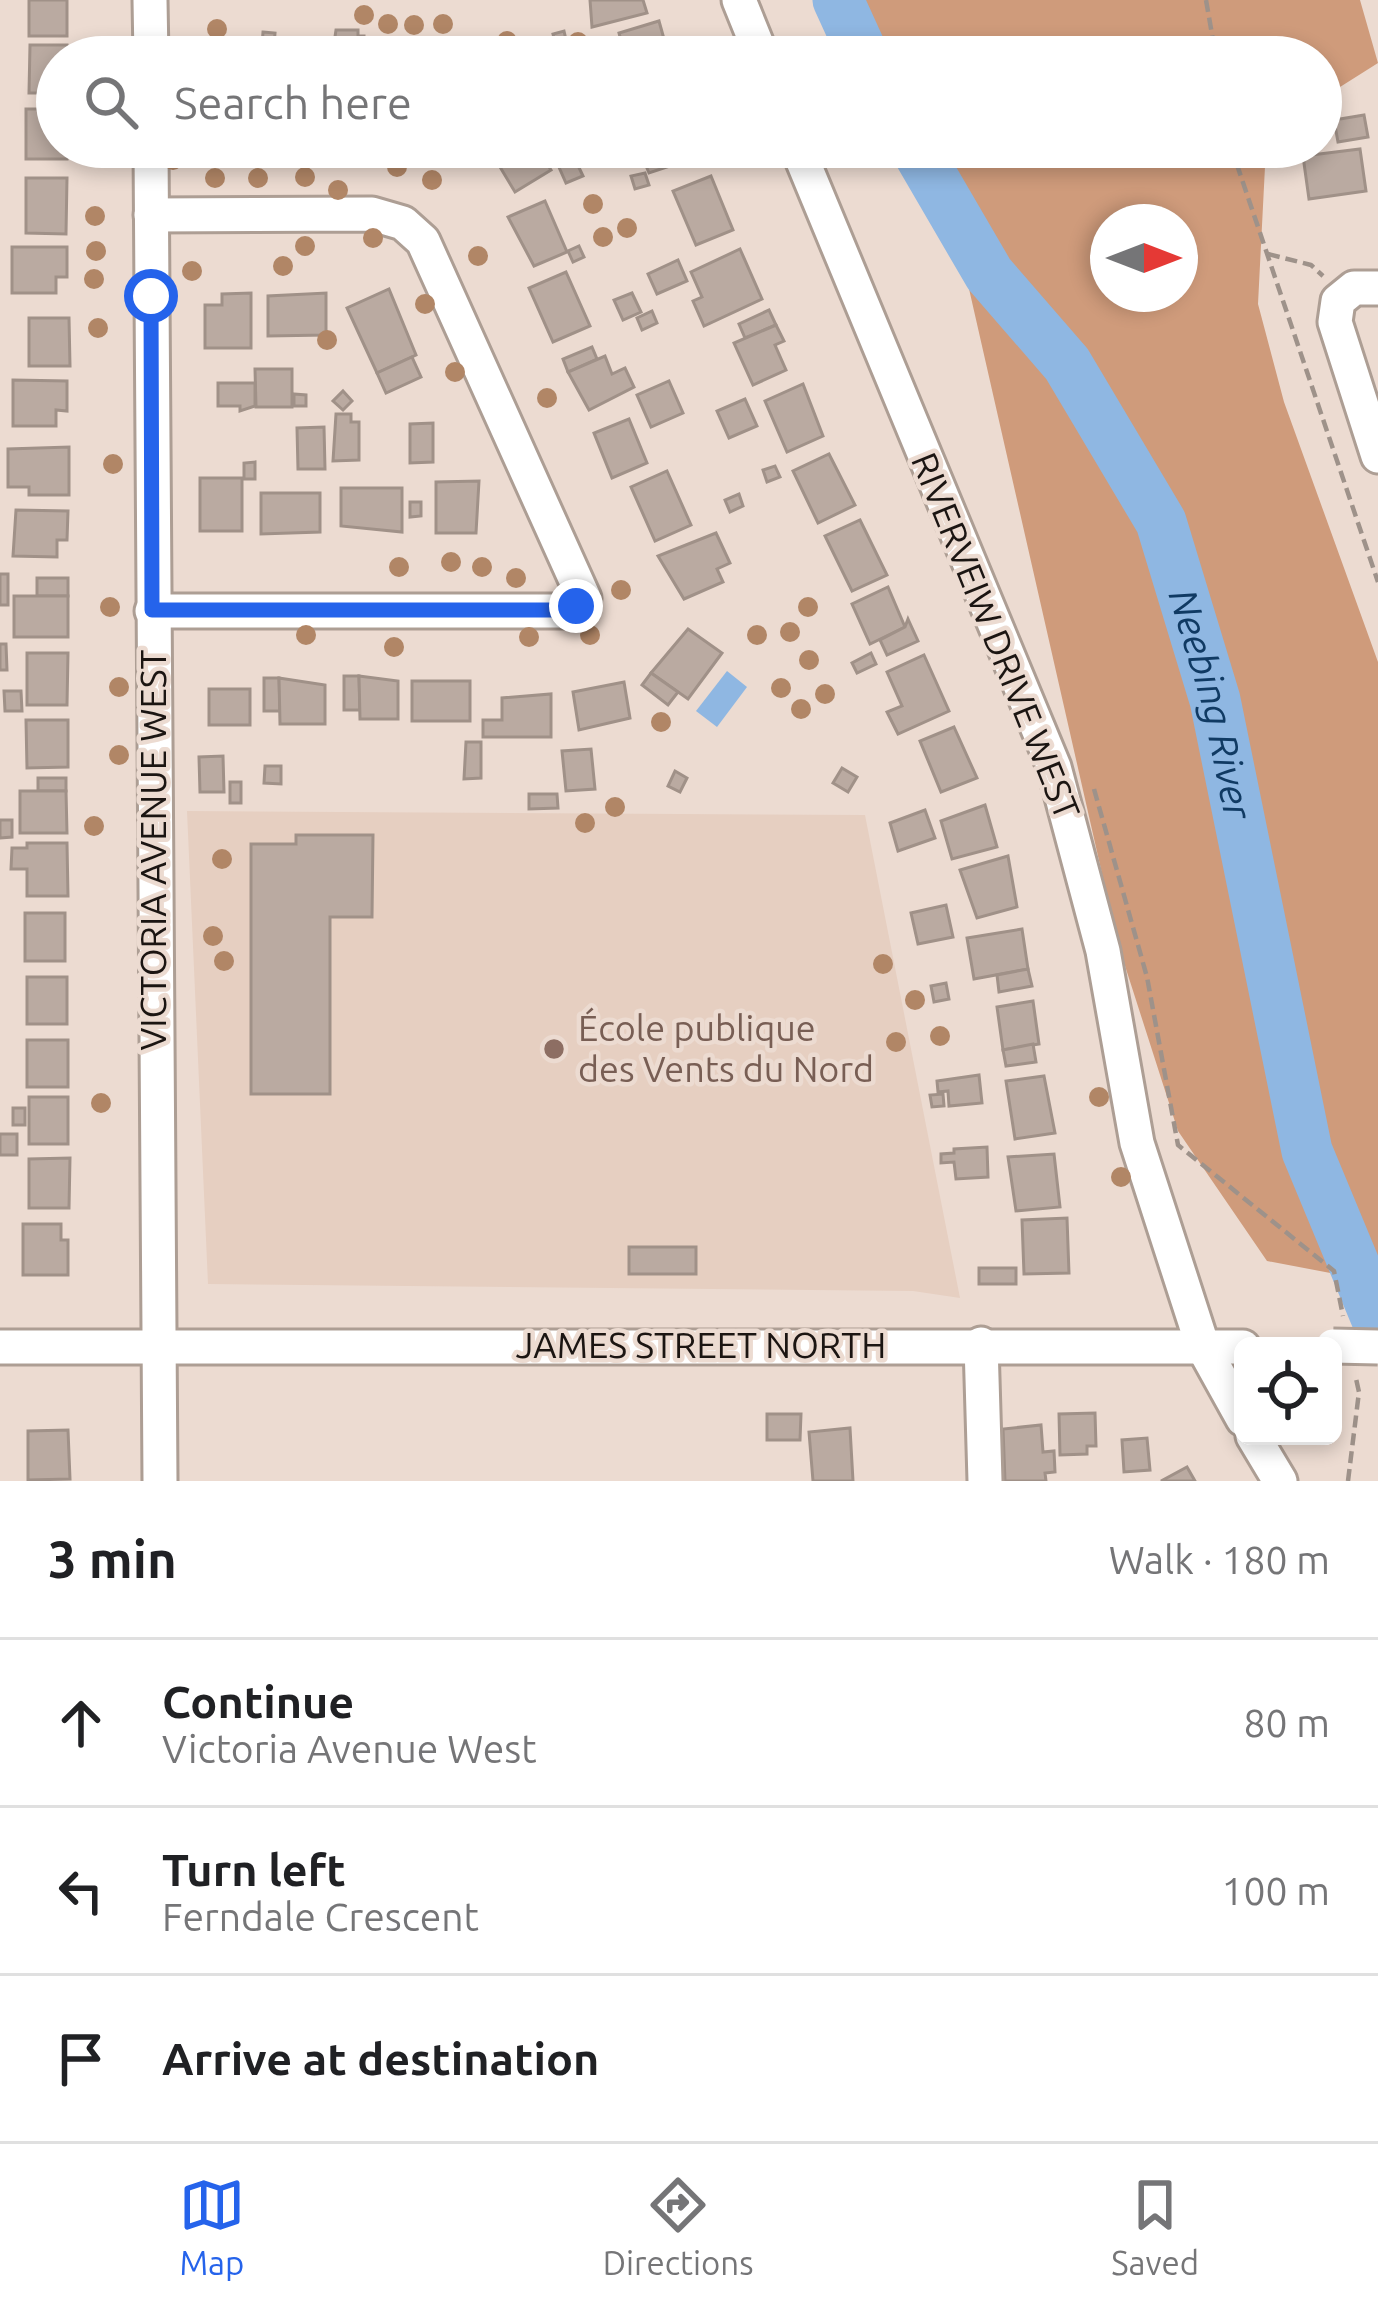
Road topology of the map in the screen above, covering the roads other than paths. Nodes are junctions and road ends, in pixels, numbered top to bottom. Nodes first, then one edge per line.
1 (150, 0) edge
2 (739, 0) edge
3 (151, 36) edge
4 (754, 36) edge
5 (151, 168) edge
6 (806, 168) edge
7 (151, 215) junction
8 (1362, 292) edge
9 (1378, 456) edge
10 (152, 610) junction
11 (981, 1344) junction
12 (1342, 1346) edge
13 (0, 1347) edge
14 (1203, 1347) junction
15 (1234, 1347) edge
16 (1378, 1347) edge
17 (159, 1348) junction
18 (1234, 1403) edge
19 (1258, 1445) edge
20 (160, 1481) edge
21 (985, 1481) edge
22 (1280, 1481) edge

1 - 3 street
2 - 4 street
5 - 7 street, VICTORIA AVENUE WEST
6 - 14 street, RIVERVEIW DRIVE WEST
7 - 10 street, VICTORIA AVENUE WEST
7 - 10 street
8 - 9 street
10 - 17 street, VICTORIA AVENUE WEST
11 - 14 street, JAMES STREET NORTH
11 - 17 street, JAMES STREET NORTH
11 - 21 street
12 - 16 street, bridge
13 - 17 street, JAMES STREET NORTH
14 - 15 street, JAMES STREET NORTH
14 - 18 street, RIVERVEIW DRIVE WEST
17 - 20 street, VICTORIA AVENUE WEST
19 - 22 street

